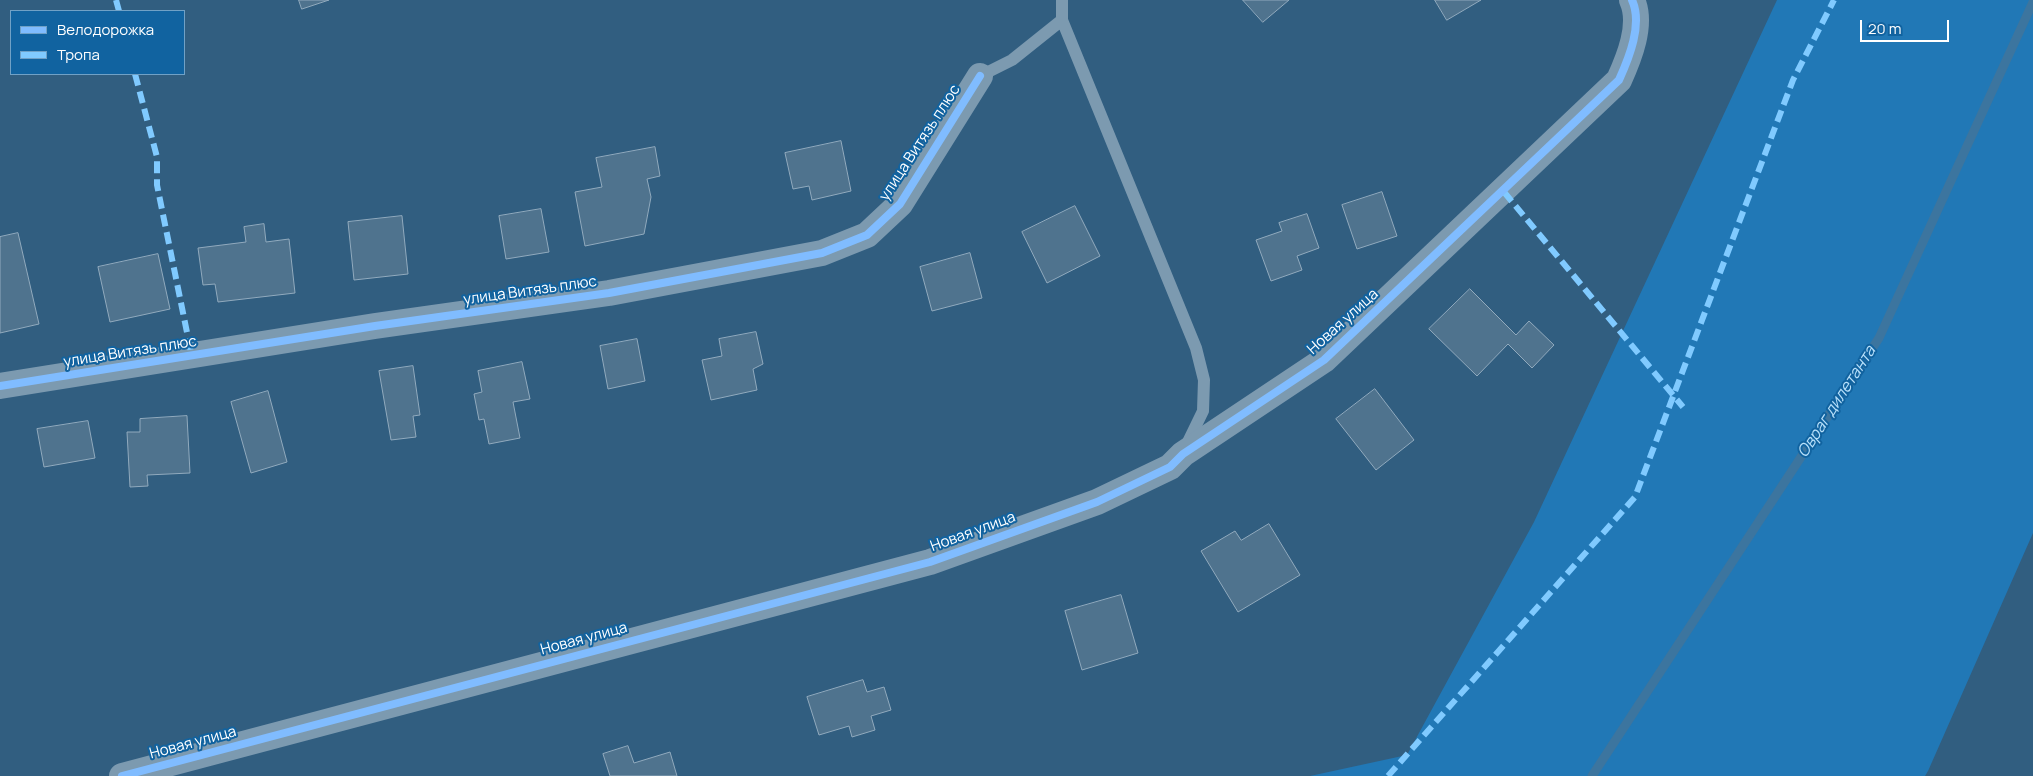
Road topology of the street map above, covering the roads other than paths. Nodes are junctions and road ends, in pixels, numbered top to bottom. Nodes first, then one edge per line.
1 (1062, 0) edge
2 (1632, 0) edge
3 (1062, 20) junction
4 (980, 76) joint
5 (0, 386) edge
6 (1183, 454) junction
7 (122, 776) edge

1 - 3 lane
2 - 6 street, Новая улица
3 - 4 lane
3 - 6 lane
4 - 5 street, улица Витязь плюс
6 - 7 street, Новая улица

